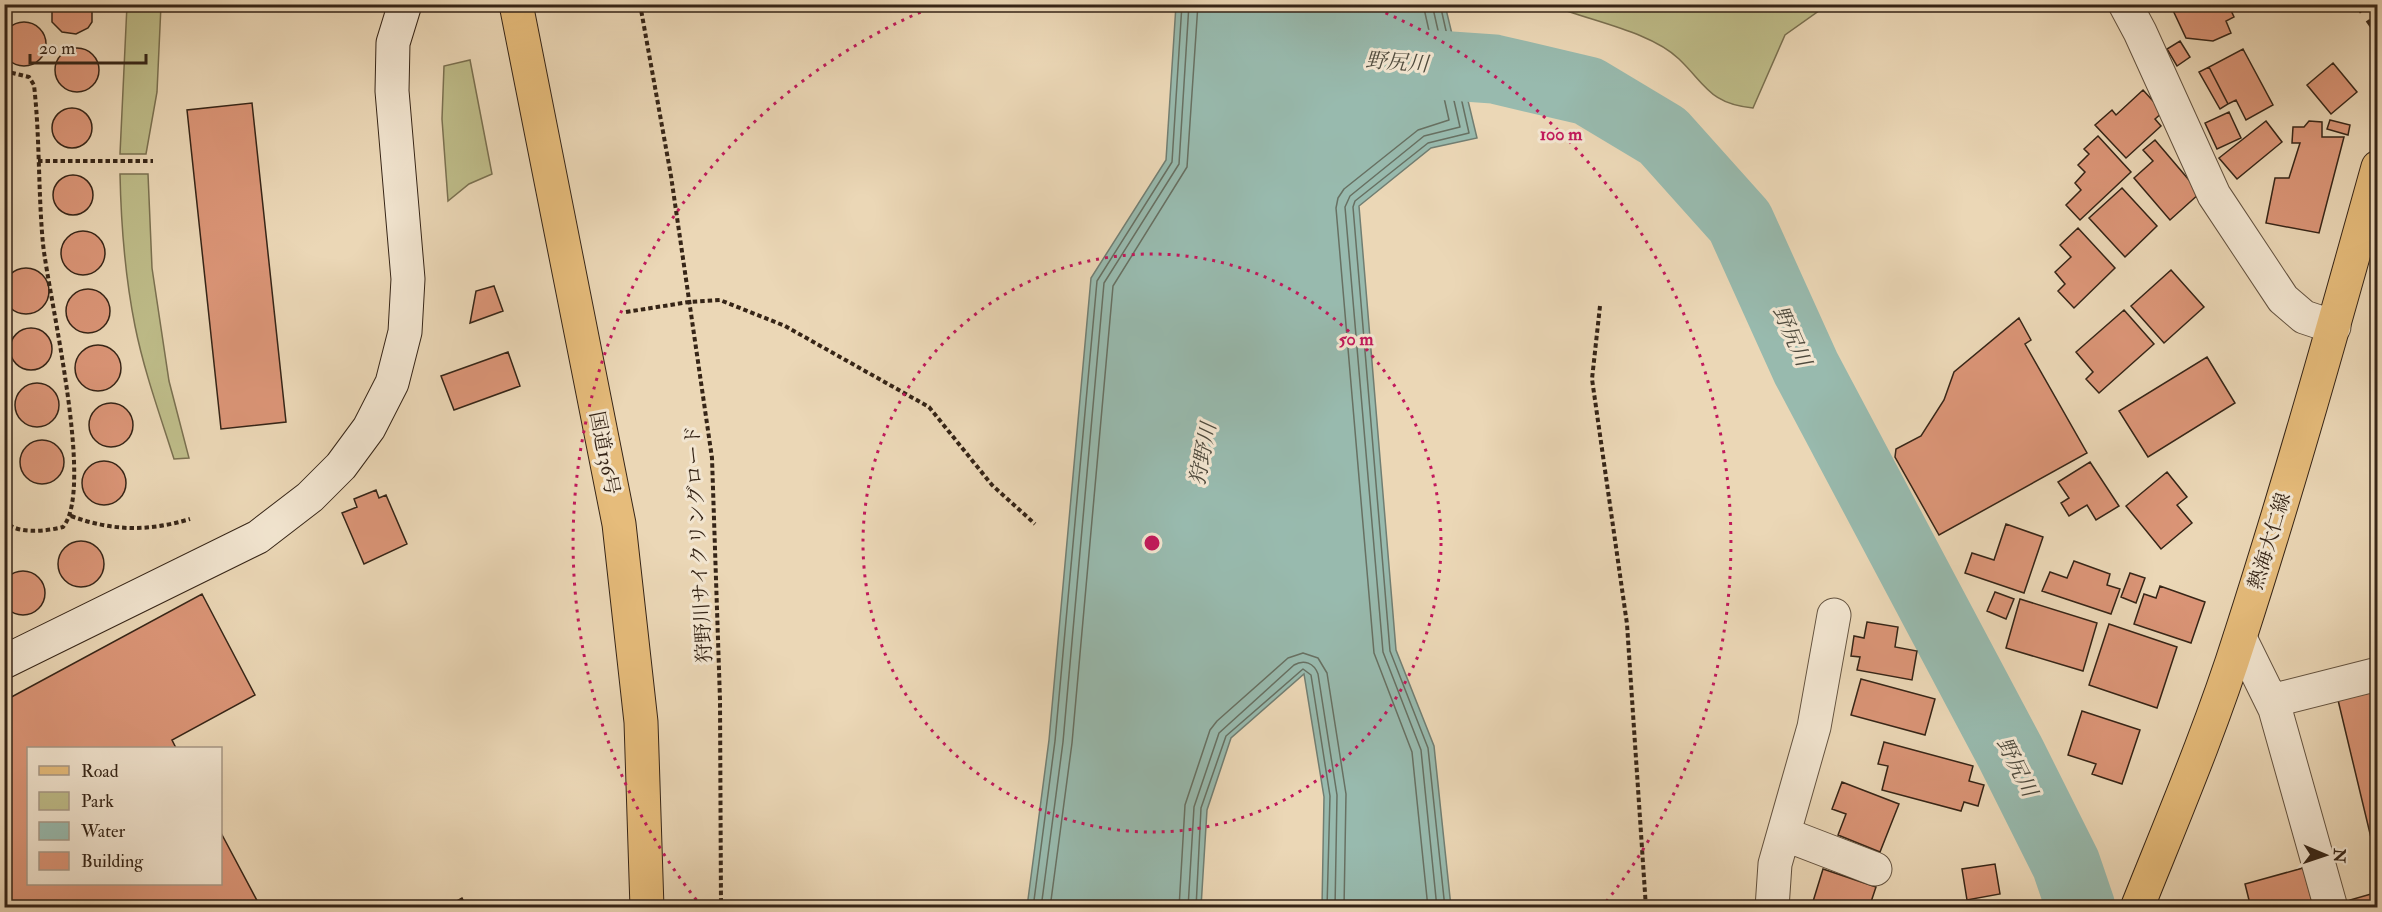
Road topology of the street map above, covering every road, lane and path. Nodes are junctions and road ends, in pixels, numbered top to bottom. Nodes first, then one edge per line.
1 (405, 4) edge
2 (516, 4) edge
3 (640, 4) edge
4 (2125, 4) edge
5 (4, 7) edge
6 (40, 10) dead end
7 (4, 71) edge
8 (38, 161) junction
9 (153, 161) dead end
10 (2378, 167) edge
11 (690, 302) junction
12 (1600, 306) dead end
13 (626, 312) dead end
14 (2334, 327) junction
15 (71, 516) junction
16 (4, 518) edge
17 (190, 519) dead end
18 (1035, 524) dead end
19 (1834, 615) dead end
20 (2240, 638) junction
21 (4, 662) edge
22 (2378, 674) edge
23 (2271, 701) junction
24 (1784, 834) junction
25 (1875, 869) dead end
26 (647, 908) edge
27 (721, 908) edge
28 (1646, 908) edge
29 (1772, 908) edge
30 (2137, 908) edge
31 (2331, 908) edge

1 - 21 street
2 - 26 main road, 国道136号
3 - 11 path, 狩野川サイクリングロード
4 - 14 street
5 - 6 path
7 - 8 path
8 - 9 path
8 - 15 path
10 - 14 main road, 熱海大仁線
11 - 13 path
11 - 18 path
11 - 27 path, 狩野川サイクリングロード
12 - 28 path
14 - 20 main road, 熱海大仁線
15 - 16 path
15 - 17 path
19 - 24 street
20 - 23 street
20 - 30 main road, 熱海大仁線
22 - 23 street
23 - 31 street
24 - 25 street
24 - 29 street

